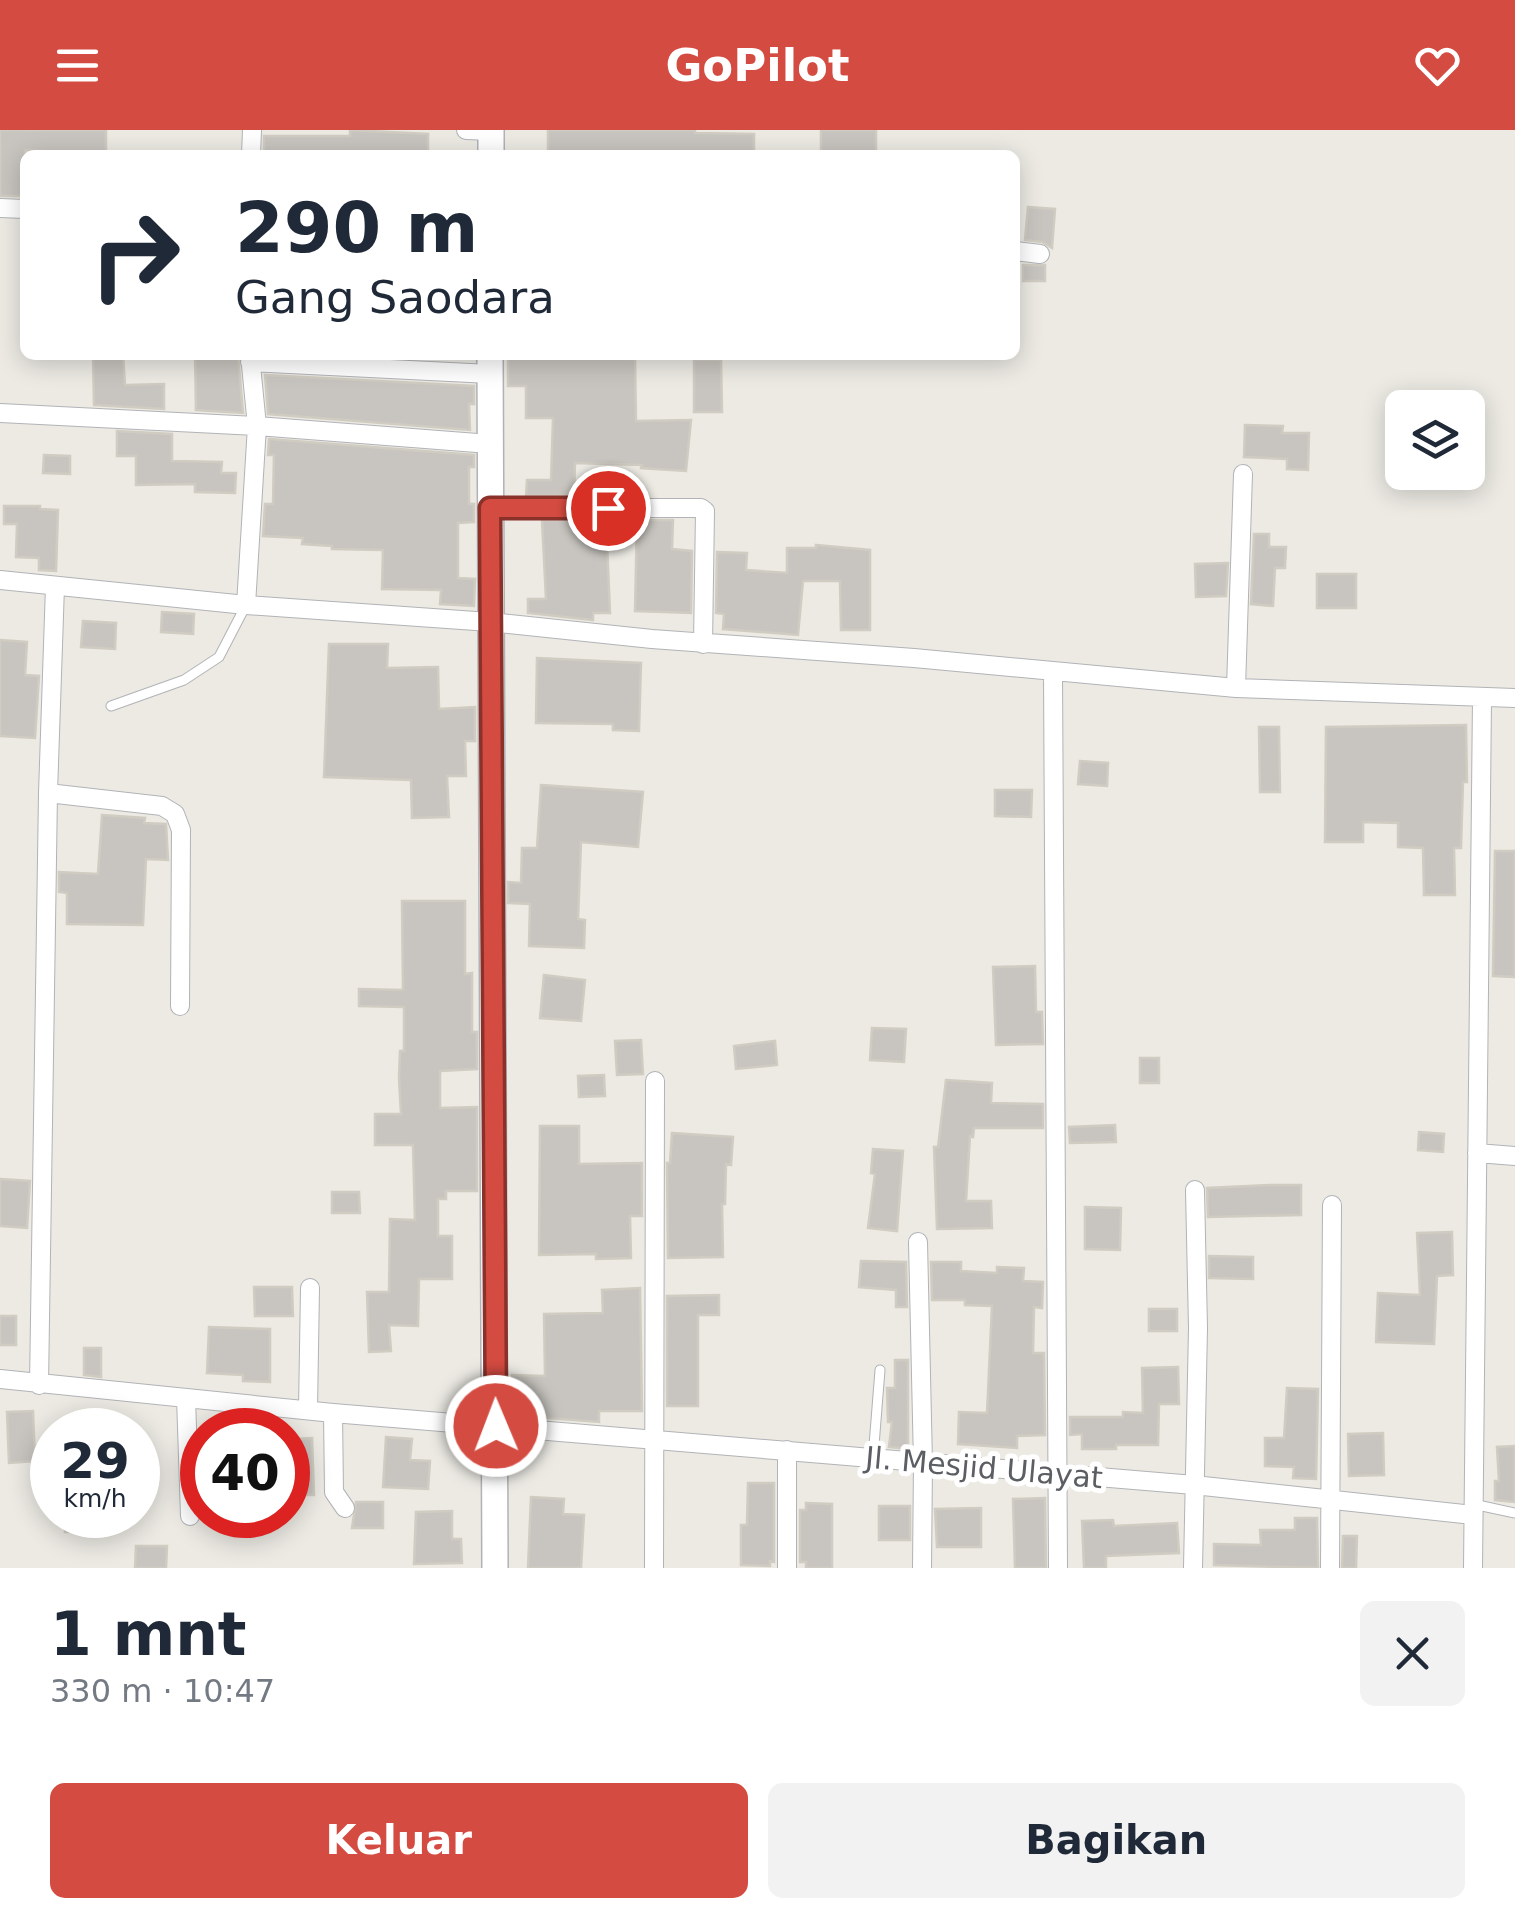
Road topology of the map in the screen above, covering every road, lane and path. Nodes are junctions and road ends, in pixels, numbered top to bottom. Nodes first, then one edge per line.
1 (466, 130) edge
2 (491, 131) edge
3 (1020, 252) edge
4 (1040, 254) dead end
5 (250, 360) edge
6 (298, 360) edge
7 (490, 364) edge
8 (0, 413) edge
9 (257, 426) junction
10 (490, 444) junction
11 (1244, 474) dead end
12 (490, 508) junction
13 (0, 580) edge
14 (55, 586) junction
15 (246, 605) junction
16 (490, 622) junction
17 (703, 634) junction
18 (1053, 674) junction
19 (1236, 688) junction
20 (1515, 698) edge
21 (1482, 699) junction
22 (111, 706) dead end
23 (48, 793) junction
24 (180, 1006) dead end
25 (655, 1081) dead end
26 (1477, 1153) junction
27 (1515, 1156) edge
28 (1195, 1190) dead end
29 (1332, 1205) dead end
30 (918, 1242) dead end
31 (310, 1288) dead end
32 (880, 1370) dead end
33 (0, 1379) edge
34 (39, 1384) junction
35 (186, 1398) junction
36 (186, 1408) edge
37 (288, 1408) edge
38 (308, 1408) edge
39 (310, 1410) edge
40 (333, 1412) junction
41 (496, 1426) junction
42 (653, 1440) junction
43 (787, 1450) junction
44 (873, 1458) junction
45 (923, 1463) junction
46 (1058, 1476) junction
47 (1194, 1485) junction
48 (1329, 1500) junction
49 (345, 1508) dead end
50 (1473, 1509) junction
51 (1515, 1513) edge
52 (496, 1568) edge
53 (654, 1568) edge
54 (787, 1568) edge
55 (922, 1568) edge
56 (1058, 1568) edge
57 (1194, 1568) edge
58 (1330, 1568) edge
59 (1473, 1568) edge

1 - 2 street
3 - 4 street
5 - 9 street
6 - 7 street
7 - 10 street
8 - 9 street
9 - 10 street
9 - 15 street
10 - 12 street
11 - 19 street
12 - 16 street
12 - 17 street
13 - 14 street
14 - 15 street
14 - 23 street
15 - 16 street
15 - 22 lane
16 - 17 street
16 - 41 street
17 - 18 street
18 - 19 street
18 - 46 street
19 - 21 street
20 - 21 street
21 - 26 street
23 - 24 street
23 - 34 street
25 - 42 street
26 - 27 street
26 - 50 street
28 - 47 street
29 - 48 street
30 - 45 street
31 - 38 street
32 - 44 lane
33 - 34 street, Jl. Mesjid Ulayat
34 - 35 street, Jl. Mesjid Ulayat
35 - 36 street
35 - 37 street, Jl. Mesjid Ulayat
39 - 40 street, Jl. Mesjid Ulayat
40 - 41 street, Jl. Mesjid Ulayat
40 - 49 street
41 - 42 street, Jl. Mesjid Ulayat
41 - 52 street
42 - 43 street, Jl. Mesjid Ulayat
42 - 53 street
43 - 44 street, Jl. Mesjid Ulayat
43 - 54 street
44 - 45 street, Jl. Mesjid Ulayat
45 - 46 street, Jl. Mesjid Ulayat
45 - 55 street
46 - 47 street, Jl. Mesjid Ulayat
46 - 56 street
47 - 48 street, Jl. Mesjid Ulayat
47 - 57 street
48 - 50 street, Jl. Mesjid Ulayat
48 - 58 street
50 - 51 lane
50 - 59 street

